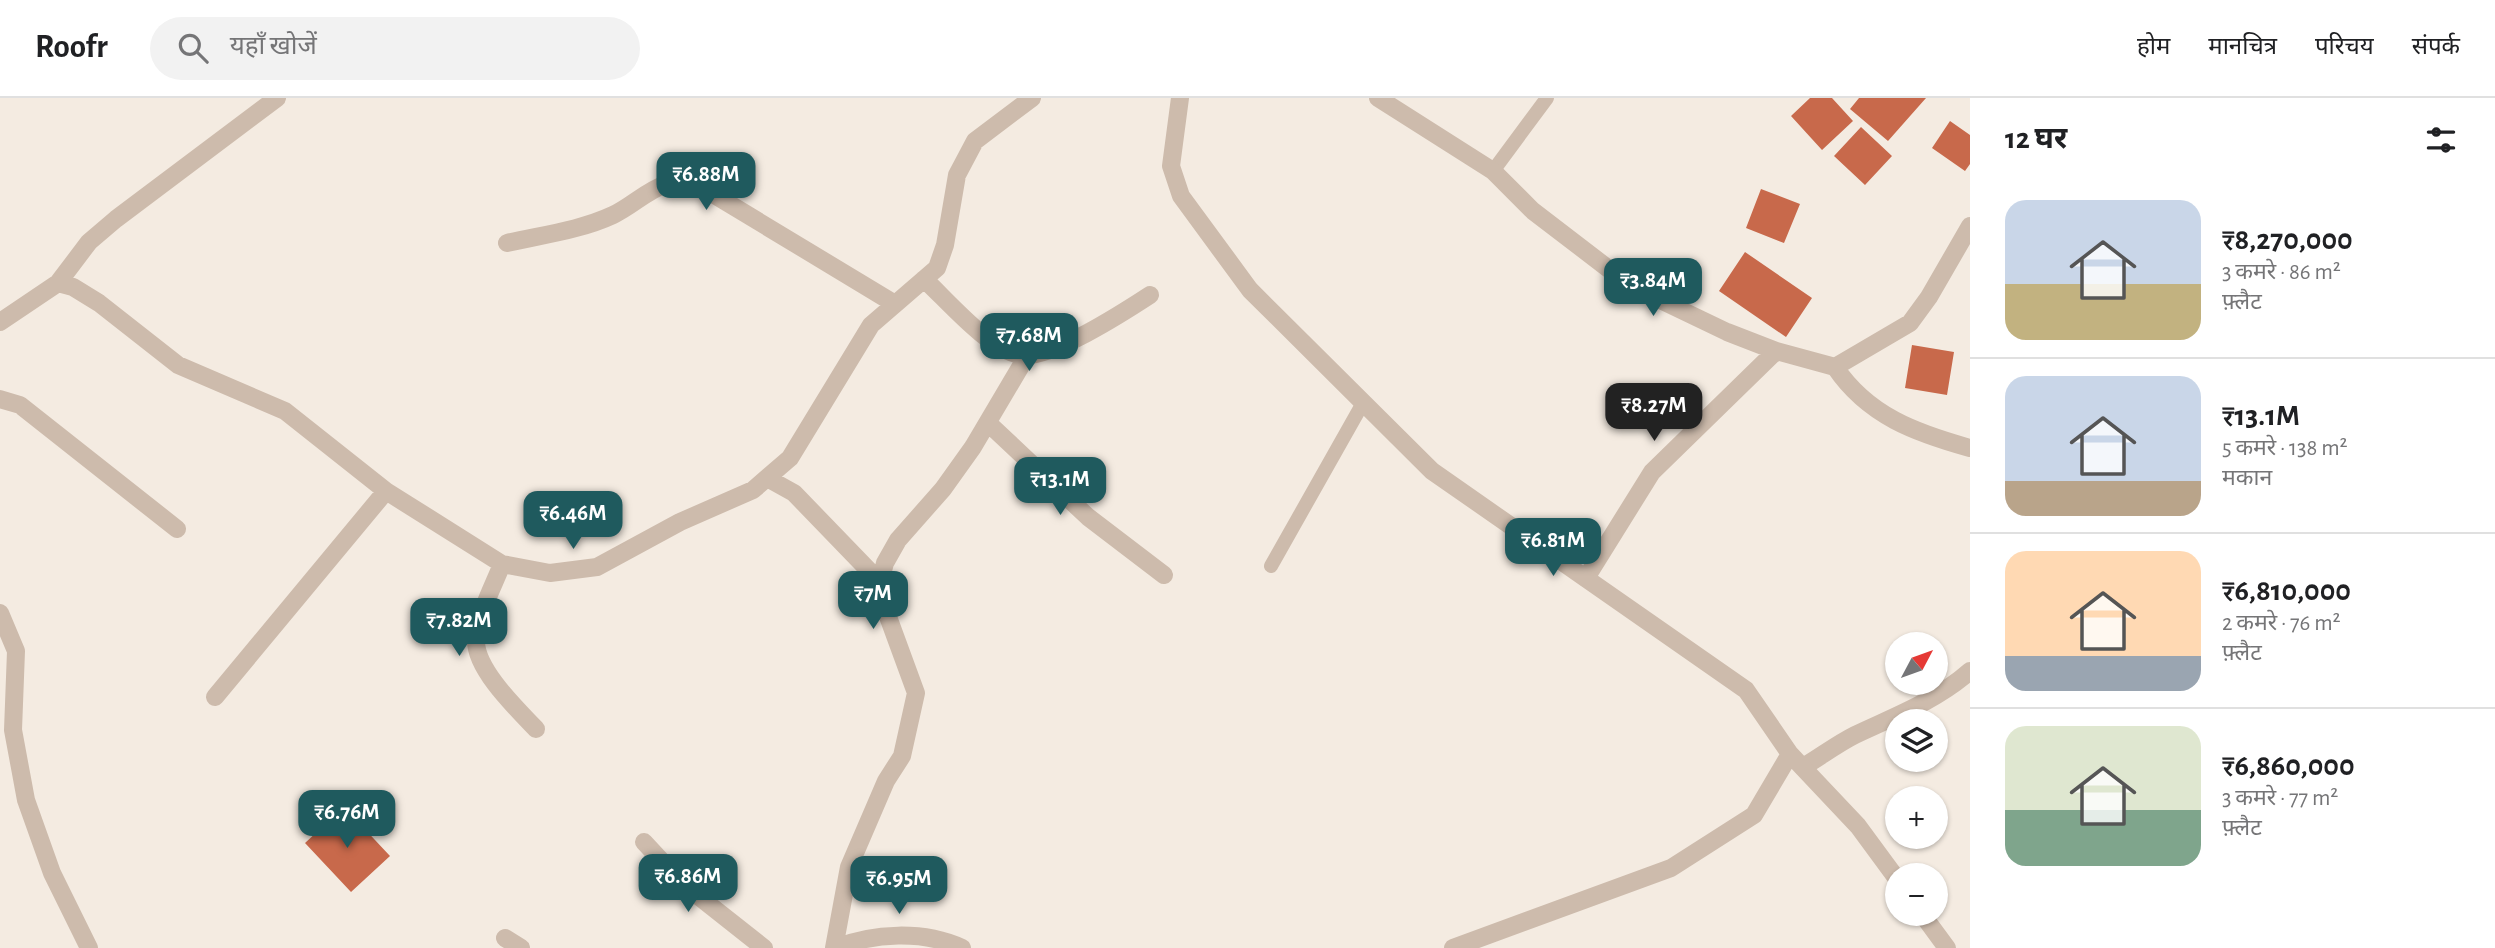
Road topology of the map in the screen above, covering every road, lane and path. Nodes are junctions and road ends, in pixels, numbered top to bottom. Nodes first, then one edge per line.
1 (278, 98) edge
2 (1032, 98) edge
3 (1180, 98) edge
4 (1378, 98) edge
5 (1548, 98) edge
6 (1493, 171) junction
7 (1970, 226) edge
8 (507, 243) dead end
9 (924, 279) junction
10 (58, 283) junction
11 (1150, 295) dead end
12 (895, 304) junction
13 (0, 322) edge
14 (1776, 351) junction
15 (1028, 354) junction
16 (1835, 368) junction
17 (0, 399) edge
18 (1363, 403) junction
19 (988, 423) junction
20 (1970, 448) edge
21 (767, 478) junction
22 (386, 492) junction
23 (177, 529) dead end
24 (502, 564) junction
25 (1271, 566) dead end
26 (1164, 575) dead end
27 (1586, 578) junction
28 (880, 582) junction
29 (0, 612) edge
30 (1970, 671) edge
31 (215, 697) dead end
32 (536, 730) dead end
33 (1796, 760) junction
34 (644, 842) dead end
35 (1885, 863) edge
36 (1931, 926) edge
37 (505, 938) dead end
38 (89, 948) edge
39 (521, 948) edge
40 (764, 948) edge
41 (834, 948) edge
42 (962, 948) edge
43 (1453, 948) edge
44 (1947, 948) edge

1 - 10 street
2 - 9 street
3 - 18 street
4 - 6 street
5 - 6 lane
6 - 14 street
7 - 16 street
8 - 12 street
9 - 12 street
9 - 15 street
10 - 13 street
10 - 22 street
11 - 15 street
12 - 21 street
14 - 16 street
14 - 27 street
15 - 19 street
16 - 20 street
17 - 23 street
18 - 25 lane
18 - 27 street
19 - 26 street
19 - 28 street
21 - 24 street
21 - 28 street
22 - 24 street
22 - 31 street
24 - 32 street
27 - 33 street
28 - 41 street
29 - 38 street
30 - 33 street
33 - 35 street
33 - 43 street
34 - 40 street
36 - 44 street
37 - 39 street
41 - 42 street

